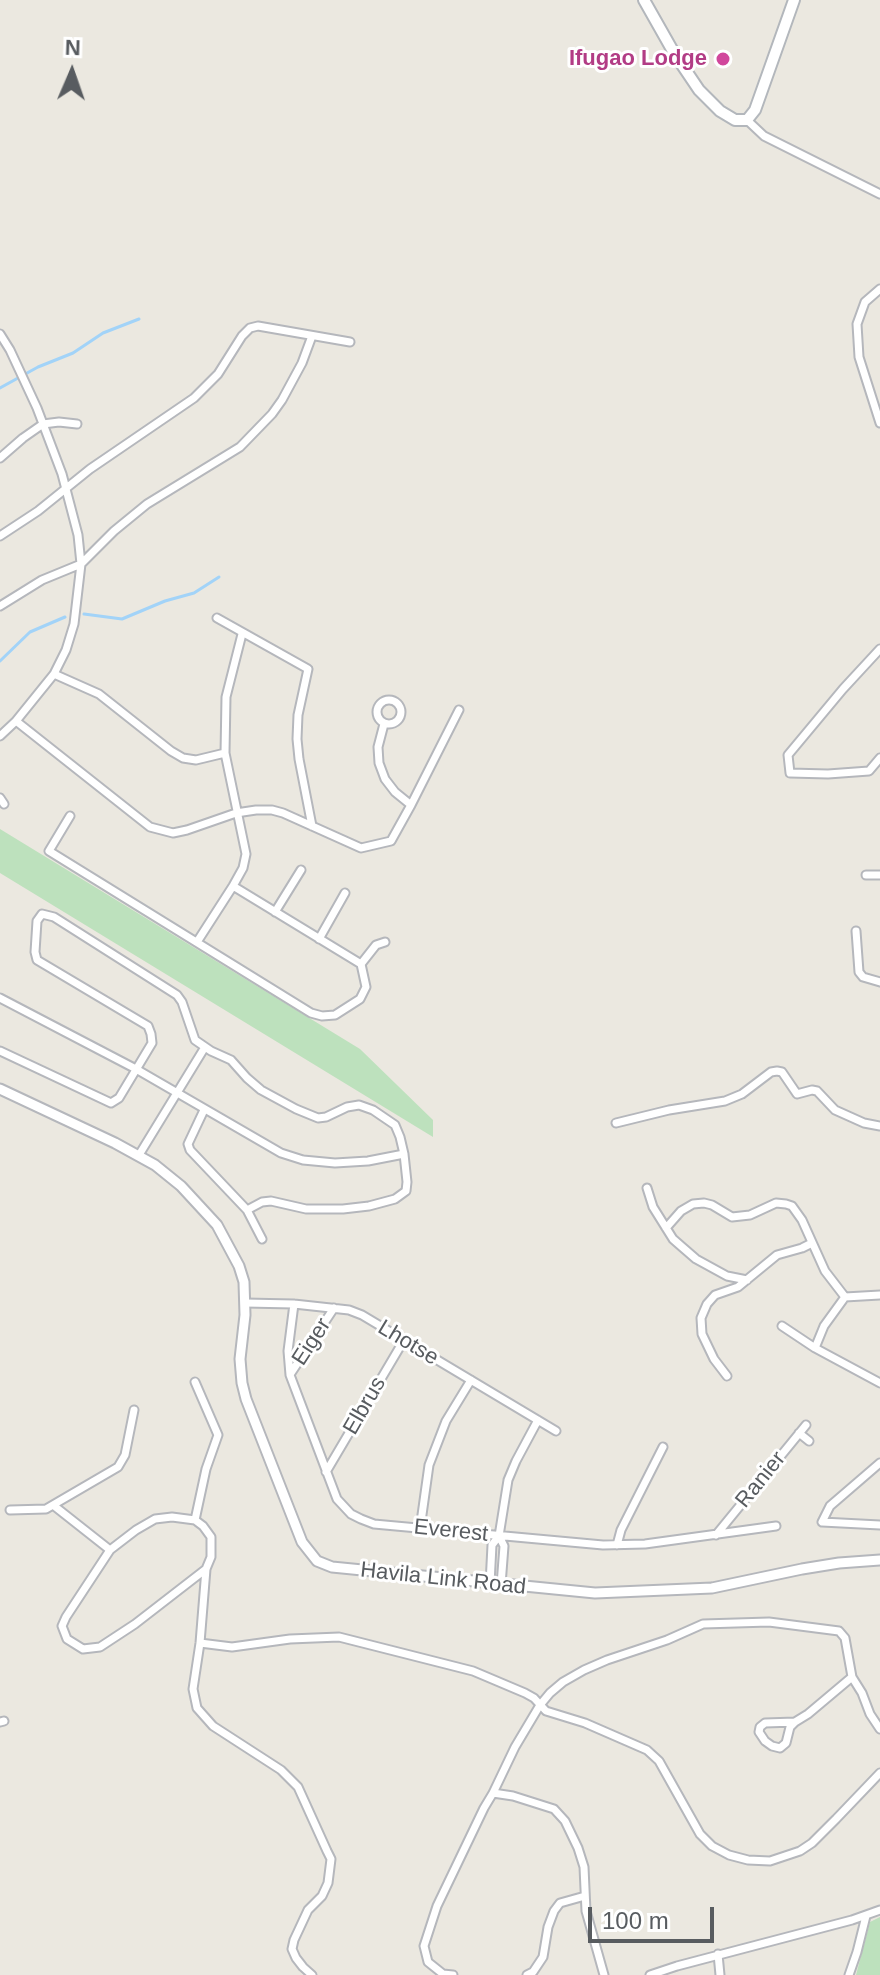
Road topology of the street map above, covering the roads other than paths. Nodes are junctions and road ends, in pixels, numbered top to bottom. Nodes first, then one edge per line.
1 (644, 0) edge
2 (794, 0) edge
3 (747, 120) junction
4 (880, 194) edge
5 (880, 289) edge
6 (1, 336) edge
7 (312, 336) junction
8 (350, 342) dead end
9 (880, 423) edge
10 (43, 424) junction
11 (77, 424) dead end
12 (0, 458) edge
13 (67, 488) junction
14 (0, 536) edge
15 (81, 564) junction
16 (0, 606) edge
17 (217, 618) dead end
18 (242, 634) junction
19 (880, 649) edge
20 (54, 674) junction
21 (459, 710) dead end
22 (16, 721) junction
23 (384, 724) dead end
24 (0, 736) edge
25 (225, 753) junction
26 (880, 758) edge
27 (411, 805) junction
28 (236, 813) junction
29 (70, 816) dead end
30 (312, 826) junction
31 (301, 870) dead end
32 (866, 875) dead end
33 (880, 875) edge
34 (233, 886) junction
35 (345, 893) dead end
36 (275, 912) junction
37 (856, 931) dead end
38 (319, 939) junction
39 (197, 942) junction
40 (385, 942) dead end
41 (361, 964) junction
42 (880, 982) edge
43 (0, 998) edge
44 (205, 1047) junction
45 (0, 1051) edge
46 (136, 1069) junction
47 (0, 1089) edge
48 (176, 1093) junction
49 (204, 1110) junction
50 (616, 1123) dead end
51 (880, 1126) edge
52 (404, 1154) junction
53 (139, 1155) junction
54 (647, 1188) dead end
55 (247, 1210) junction
56 (666, 1228) junction
57 (262, 1239) dead end
58 (812, 1243) junction
59 (747, 1280) junction
60 (880, 1295) edge
61 (845, 1297) junction
62 (245, 1303) junction
63 (294, 1304) junction
64 (334, 1308) junction
65 (782, 1326) dead end
66 (404, 1340) junction
67 (815, 1348) junction
68 (290, 1375) junction
69 (727, 1376) dead end
70 (471, 1380) junction
71 (195, 1382) dead end
72 (880, 1383) edge
73 (134, 1410) dead end
74 (538, 1420) junction
75 (806, 1425) dead end
76 (556, 1431) dead end
77 (799, 1433) junction
78 (809, 1441) dead end
79 (663, 1447) dead end
80 (879, 1465) edge
81 (326, 1472) junction
82 (53, 1505) junction
83 (10, 1510) dead end
84 (195, 1520) junction
85 (880, 1525) edge
86 (776, 1526) dead end
87 (420, 1529) junction
88 (716, 1535) junction
89 (499, 1536) junction
90 (617, 1545) junction
91 (110, 1550) junction
92 (880, 1560) edge
93 (206, 1569) junction
94 (490, 1584) junction
95 (501, 1585) junction
96 (200, 1643) junction
97 (852, 1677) junction
98 (540, 1705) junction
99 (795, 1722) junction
100 (880, 1729) edge
101 (880, 1773) edge
102 (493, 1793) junction
103 (585, 1896) junction
104 (880, 1910) edge
105 (866, 1916) junction
106 (718, 1954) junction
107 (312, 1975) edge
108 (453, 1975) edge
109 (527, 1975) edge
110 (604, 1975) edge
111 (650, 1975) edge
112 (720, 1975) edge
113 (849, 1975) edge

1 - 3 main road
2 - 3 main road
3 - 4 street
5 - 9 street
6 - 10 street
7 - 8 street
7 - 13 street
7 - 15 street
10 - 11 street
10 - 12 street
10 - 13 street
13 - 14 street
13 - 15 street
15 - 16 street
15 - 20 street
17 - 18 street
18 - 25 street
18 - 30 street
19 - 26 street
20 - 22 street
20 - 25 street
21 - 27 street
22 - 24 street
22 - 28 street
23 - 27 street
25 - 28 street
27 - 30 street
28 - 30 street
28 - 34 street
29 - 39 street
31 - 36 street
32 - 33 street
34 - 36 street
34 - 39 street
35 - 38 street
36 - 38 street
37 - 42 street
38 - 41 street
39 - 41 street
40 - 41 street
43 - 46 street
44 - 46 street
44 - 48 street
44 - 52 street
45 - 46 street
46 - 48 street
47 - 53 street, Havila Link Road
48 - 49 street
48 - 53 street
49 - 52 street
49 - 55 street
50 - 51 street
52 - 55 street
53 - 62 street, Havila Link Road
54 - 56 street
55 - 57 street
56 - 58 street
56 - 59 street
58 - 59 street
58 - 61 street
59 - 69 street
60 - 61 street
61 - 67 street
62 - 63 street, Lhotse
62 - 94 street, Havila Link Road
63 - 64 street, Lhotse
63 - 68 street, Everest
64 - 66 street, Lhotse
64 - 68 street, Eiger
65 - 67 street
66 - 70 street, Lhotse
66 - 81 street, Elbrus
67 - 72 street
68 - 81 street, Everest
70 - 74 street, Lhotse
70 - 87 street
71 - 84 street
73 - 82 street
74 - 76 street, Lhotse
74 - 89 street
75 - 77 street, Ranier
77 - 78 street
77 - 88 street, Ranier
79 - 90 street
80 - 85 street
81 - 87 street, Everest
82 - 83 street
82 - 91 street
84 - 91 street
84 - 93 street
86 - 88 street, Everest
87 - 89 street, Everest
88 - 90 street, Everest
89 - 90 street, Everest
89 - 94 street
89 - 95 street
91 - 93 street
92 - 95 street, Havila Link Road
93 - 96 street
94 - 95 street, Havila Link Road
96 - 98 street
96 - 107 street
97 - 98 street
97 - 99 street
97 - 100 street
98 - 101 street
98 - 102 street
99 - 99 street
102 - 103 street
102 - 108 street
103 - 109 street
103 - 110 street
104 - 105 street
105 - 106 street
105 - 113 street
106 - 111 street
106 - 112 street

